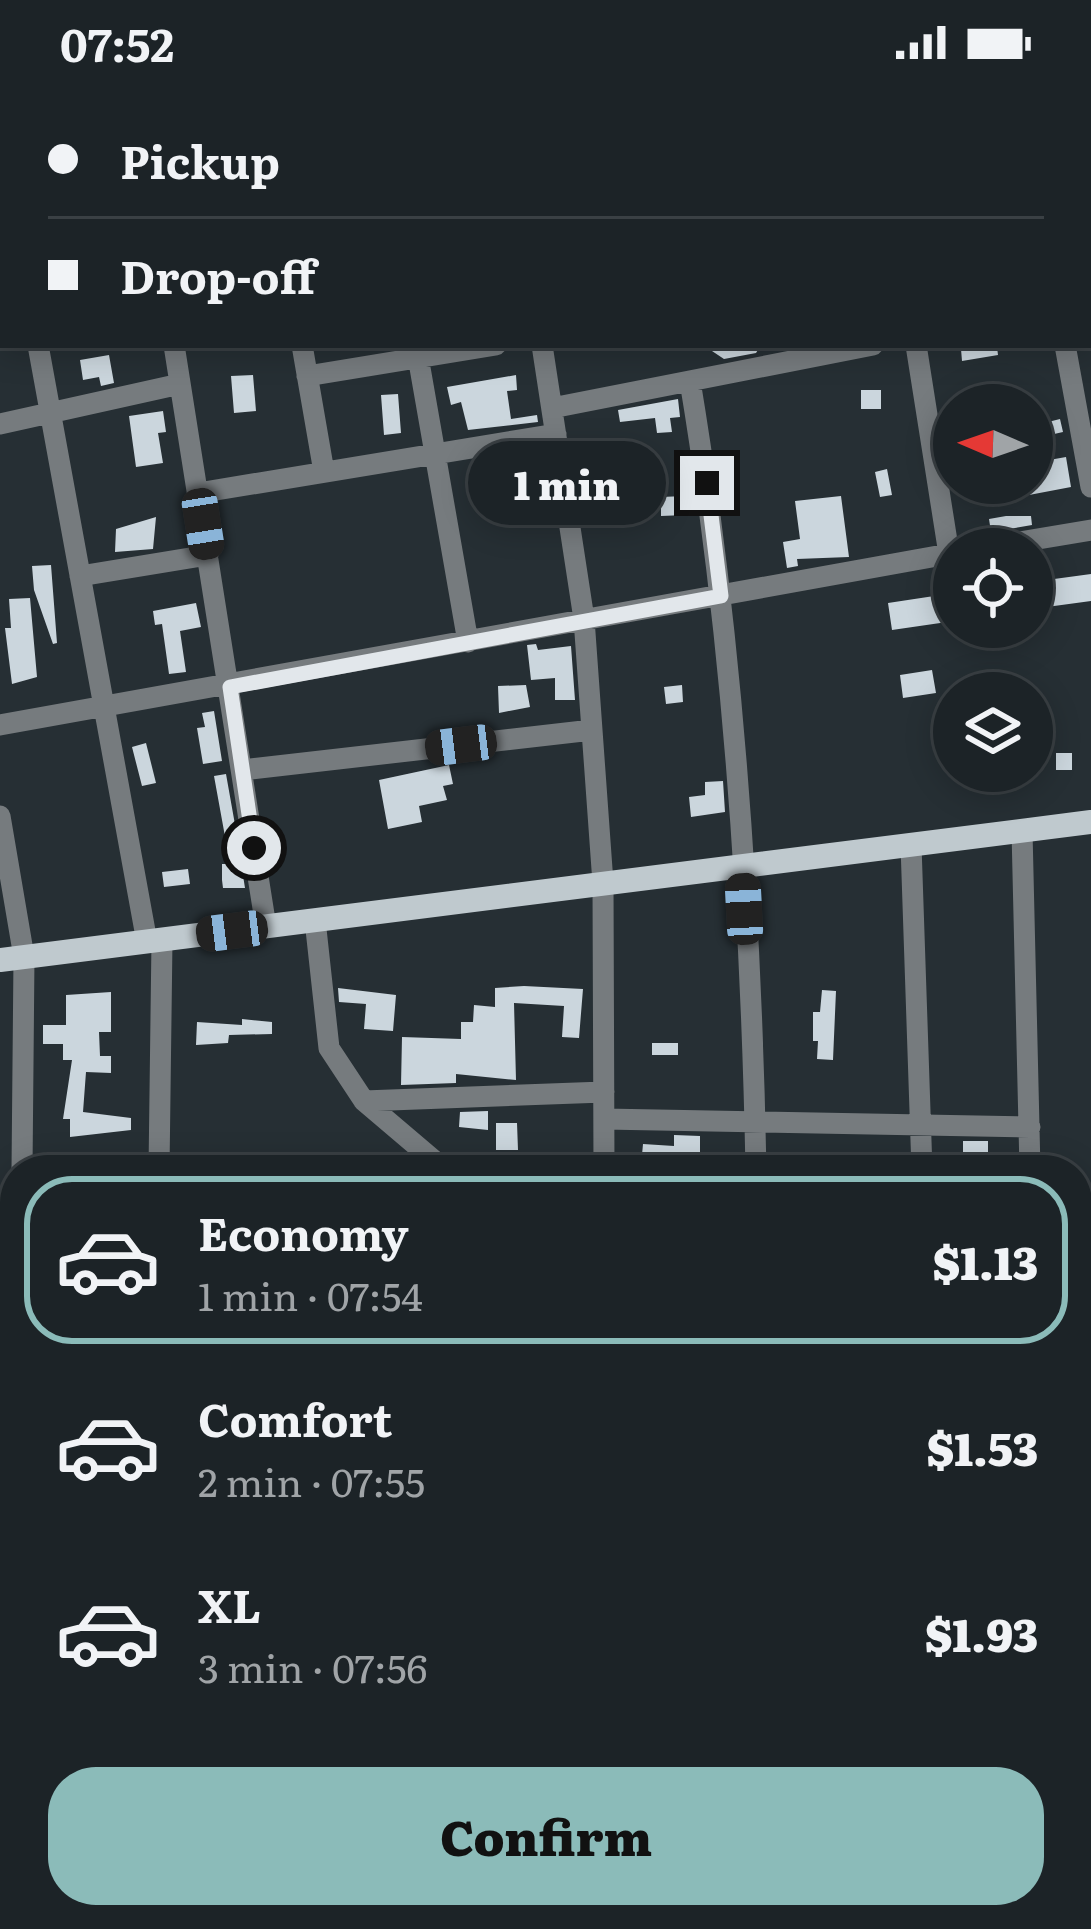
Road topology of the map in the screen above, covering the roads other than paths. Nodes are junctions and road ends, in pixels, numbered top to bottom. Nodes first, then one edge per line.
1 (39, 348) edge
2 (174, 348) edge
3 (302, 348) edge
4 (456, 348) edge
5 (542, 348) edge
6 (917, 348) edge
7 (1066, 348) edge
8 (820, 350) edge
9 (417, 351) edge
10 (307, 376) junction
11 (690, 381) junction
12 (180, 384) junction
13 (552, 408) junction
14 (50, 413) junction
15 (0, 424) edge
16 (556, 434) junction
17 (435, 454) junction
18 (324, 472) junction
19 (1091, 487) edge
20 (198, 493) junction
21 (948, 528) edge
22 (1091, 530) edge
23 (1053, 536) edge
24 (208, 555) junction
25 (933, 557) edge
26 (80, 576) junction
27 (721, 596) junction
28 (584, 620) junction
29 (468, 641) junction
30 (230, 687) junction
31 (105, 708) junction
32 (0, 725) edge
33 (592, 730) junction
34 (242, 770) junction
35 (0, 816) edge
36 (1091, 822) edge
37 (1022, 831) junction
38 (911, 845) junction
39 (742, 866) junction
40 (603, 883) junction
41 (315, 920) junction
42 (266, 927) junction
43 (154, 941) junction
44 (12, 958) edge
45 (604, 1092) junction
46 (364, 1101) junction
47 (604, 1119) junction
48 (755, 1124) junction
49 (921, 1126) junction
50 (1030, 1127) junction
51 (21, 1155) edge
52 (159, 1155) edge
53 (428, 1155) edge
54 (604, 1155) edge
55 (756, 1155) edge
56 (922, 1155) edge
57 (1030, 1155) edge

1 - 14 street
2 - 12 street
3 - 10 street
4 - 9 street
5 - 13 street
6 - 21 street
7 - 19 street
8 - 11 street
9 - 10 street
9 - 17 street
10 - 18 street
11 - 13 street
11 - 27 street
12 - 14 street
12 - 20 street
13 - 16 street
14 - 15 street
14 - 26 street
16 - 17 street
16 - 28 street
17 - 18 street
17 - 29 street
18 - 20 street
20 - 24 street
22 - 23 street
24 - 26 street
24 - 30 street
25 - 27 street
26 - 31 street
27 - 28 street
27 - 39 street
28 - 29 street
28 - 33 street
29 - 30 street
30 - 31 street
30 - 34 street
31 - 32 street
31 - 43 street
33 - 34 street
33 - 40 street
34 - 42 street
35 - 44 street
36 - 37 main road
37 - 38 main road
37 - 50 street
38 - 39 main road
38 - 49 street
39 - 40 main road
39 - 48 street
40 - 41 main road
40 - 45 street
41 - 42 main road
41 - 46 street
42 - 43 main road
43 - 44 main road
43 - 52 street
44 - 51 street
45 - 46 street
45 - 47 street
46 - 53 street
47 - 48 street
47 - 54 street
48 - 49 street
48 - 55 street
49 - 50 street
49 - 56 street
50 - 57 street

